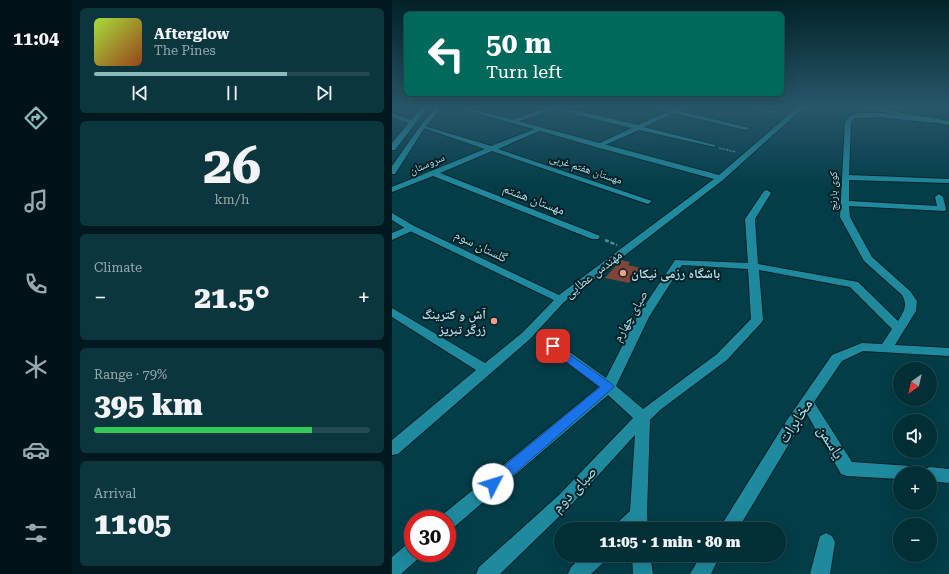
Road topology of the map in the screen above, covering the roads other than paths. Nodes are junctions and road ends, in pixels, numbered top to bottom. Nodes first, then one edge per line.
1 (403, 134) edge
2 (418, 134) edge
3 (445, 134) edge
4 (528, 134) edge
5 (551, 134) edge
6 (624, 134) edge
7 (665, 134) edge
8 (770, 134) edge
9 (847, 134) edge
10 (598, 146) junction
11 (713, 146) road end
12 (392, 148) edge
13 (491, 150) junction
14 (392, 172) edge
15 (433, 173) junction
16 (845, 177) junction
17 (720, 178) junction
18 (949, 181) edge
19 (392, 190) edge
20 (767, 193) dead end
21 (939, 197) dead end
22 (648, 201) dead end
23 (845, 203) junction
24 (392, 216) edge
25 (411, 228) junction
26 (392, 237) edge
27 (595, 237) road end
28 (752, 266) junction
29 (560, 300) junction
30 (392, 312) edge
31 (899, 329) junction
32 (553, 346) dead end
33 (886, 348) junction
34 (949, 352) edge
35 (486, 370) junction
36 (608, 387) junction
37 (807, 402) junction
38 (643, 418) junction
39 (392, 448) edge
40 (893, 472) edge
41 (937, 475) edge
42 (949, 476) edge
43 (456, 514) edge
44 (639, 522) edge
45 (732, 522) edge
46 (826, 542) dead end
47 (404, 559) edge
48 (590, 562) edge
49 (642, 562) edge
50 (708, 562) edge
51 (392, 569) edge
52 (486, 574) edge
53 (578, 574) edge
54 (643, 574) edge
55 (700, 574) edge
56 (820, 574) edge

1 - 12 street
2 - 14 street
3 - 13 street, مهستان هفتم غربی
4 - 13 street, سروستان
5 - 10 street
6 - 10 street
7 - 11 street
8 - 17 street, مهندس عطایی
9 - 16 street, کوی بارنج
10 - 17 street
13 - 15 street, سروستان
13 - 22 street, مهستان هفتم غربی
15 - 19 street, سروستان
15 - 27 street, مهستان هشتم
16 - 18 street
16 - 23 street, کوی بارنج
17 - 29 street, مهندس عطایی
20 - 28 street, صبای دوم
21 - 23 street
23 - 31 street, کوی بارنج
24 - 25 street, گلستان سوم
25 - 26 street
25 - 29 street, گلستان سوم
28 - 31 street
28 - 36 street, صبای چهارم
28 - 38 street, صبای دوم
29 - 35 street, مهندس عطایی
30 - 35 street
31 - 33 street, کوی بارنج
32 - 36 street
33 - 34 street, مخابرات
33 - 37 street, مخابرات
35 - 39 street, مهندس عطایی
36 - 38 street
36 - 43 street
37 - 40 street, یاسمن
37 - 45 street, مخابرات
38 - 44 street
38 - 52 street, صبای دوم
41 - 42 street
46 - 56 street
47 - 51 street
48 - 53 street
49 - 54 street
50 - 55 street

